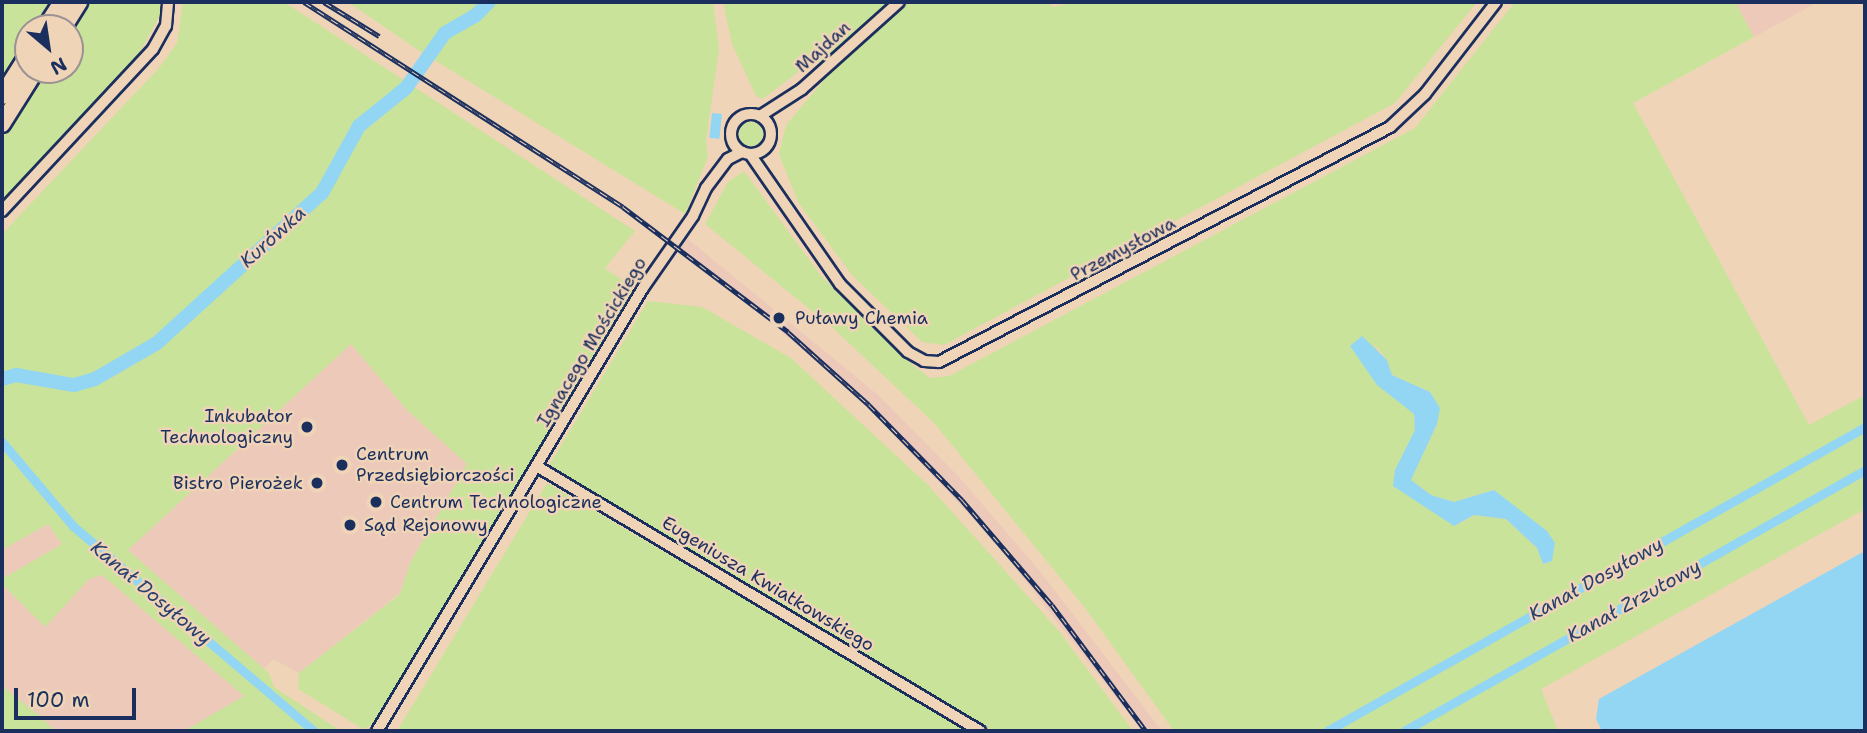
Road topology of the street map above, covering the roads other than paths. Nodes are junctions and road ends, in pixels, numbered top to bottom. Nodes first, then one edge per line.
1 (168, 2) edge
2 (899, 2) edge
3 (1496, 2) edge
4 (27, 84) edge
5 (6, 86) edge
6 (802, 89) junction
7 (2, 96) edge
8 (760, 116) junction
9 (2, 124) edge
10 (771, 130) junction
11 (732, 140) junction
12 (766, 147) junction
13 (746, 153) junction
14 (706, 188) junction
15 (776, 192) junction
16 (2, 211) edge
17 (537, 467) junction
18 (377, 731) edge
19 (980, 731) edge

1 - 16 street
2 - 6 street, Majdan
3 - 15 street, Przemysłowa
4 - 9 highway
5 - 7 highway
6 - 8 street, Majdan
6 - 10 street, Majdan
8 - 10 street
8 - 11 street
10 - 12 street
11 - 13 street
11 - 14 street, Ignacego Mościckiego
12 - 13 street
12 - 15 street, Przemysłowa
13 - 14 street, Ignacego Mościckiego
13 - 15 street, Przemysłowa
14 - 17 street, Ignacego Mościckiego
17 - 18 street, Ignacego Mościckiego
17 - 19 street, Eugeniusza Kwiatkowskiego

